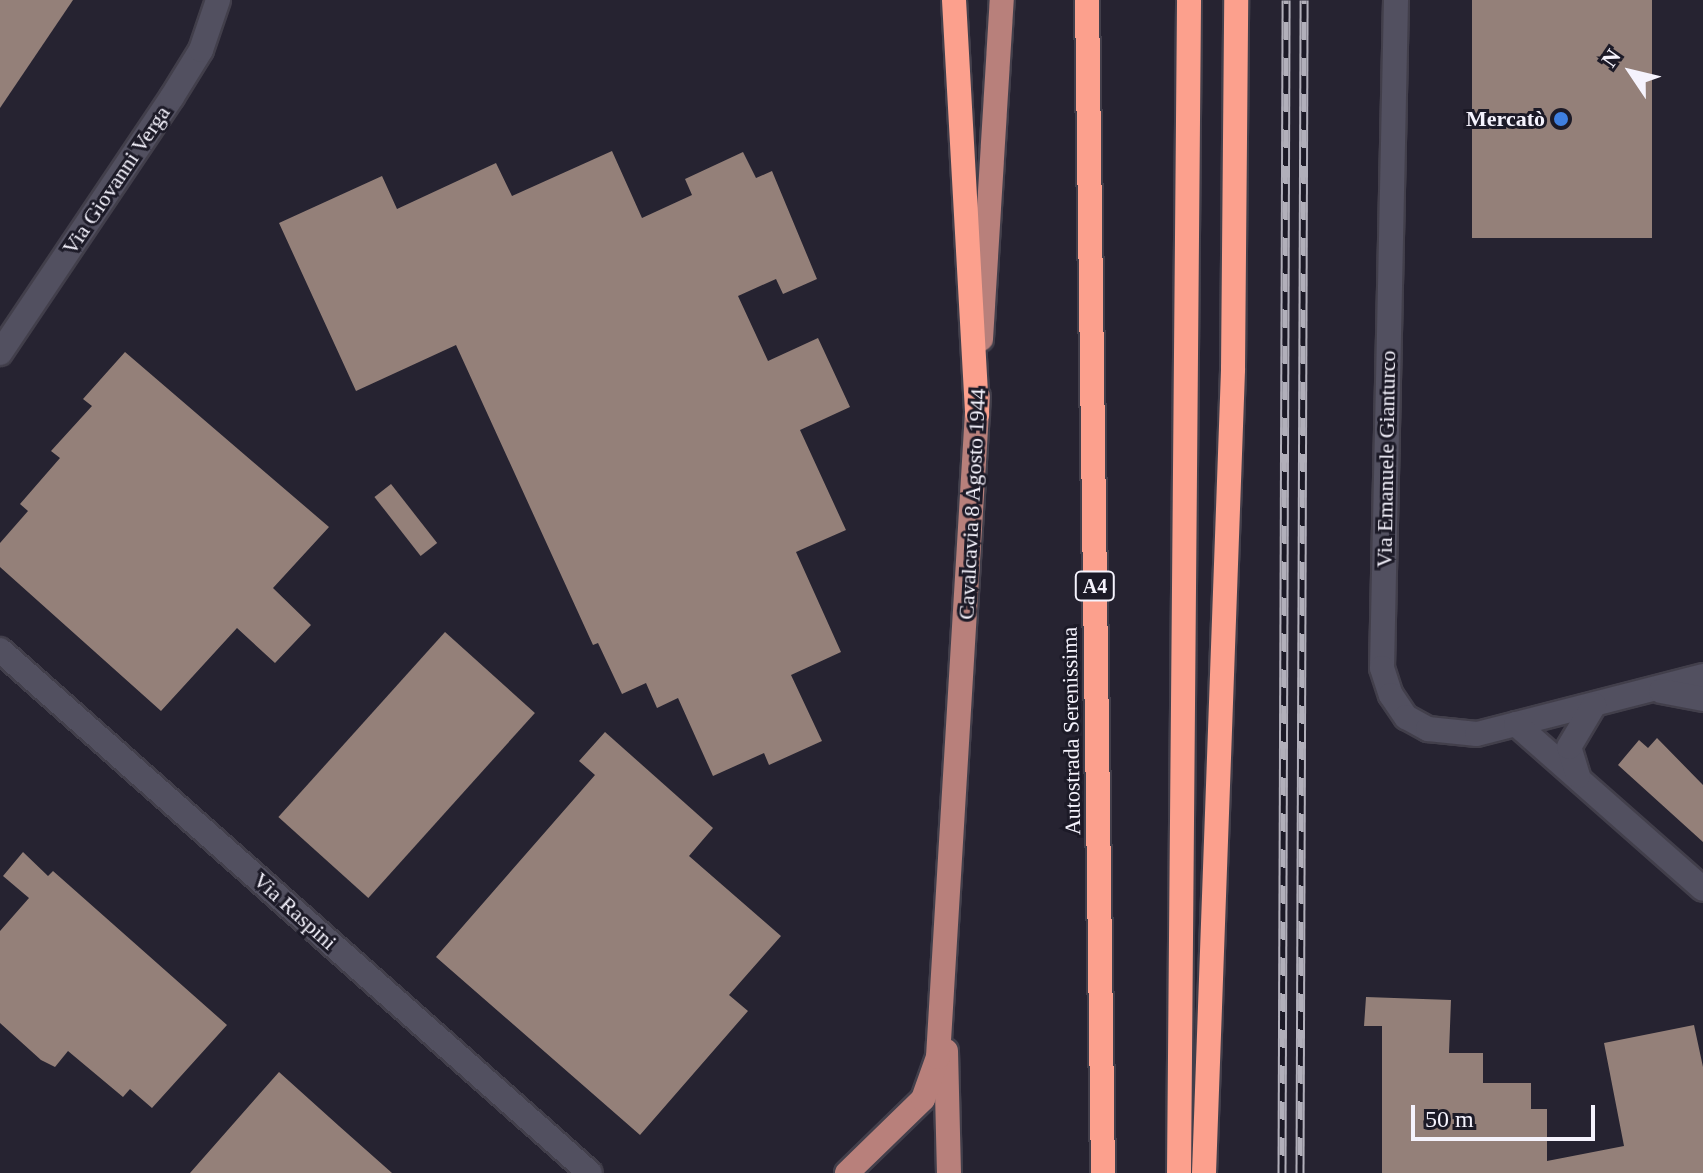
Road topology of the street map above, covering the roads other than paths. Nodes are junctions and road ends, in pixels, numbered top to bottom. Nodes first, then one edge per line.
1 (218, 0) edge
2 (954, 0) edge
3 (1002, 0) edge
4 (1087, 0) edge
5 (1189, 0) edge
6 (1236, 0) edge
7 (1396, 0) edge
8 (0, 353) edge
9 (977, 414) junction
10 (0, 650) edge
11 (1703, 676) edge
12 (1655, 691) junction
13 (1703, 699) edge
14 (1594, 705) junction
15 (1516, 724) junction
16 (1578, 776) junction
17 (1703, 889) edge
18 (944, 1009) junction
19 (590, 1173) edge
20 (847, 1173) edge
21 (949, 1173) edge
22 (1103, 1173) edge
23 (1179, 1173) edge
24 (1204, 1173) edge

1 - 8 street, Via Giovanni Verga
2 - 9 highway
3 - 9 main road, Cavalcavia 8 Agosto 1944
4 - 22 highway, Autostrada Serenissima / A4
5 - 23 highway
6 - 24 highway
7 - 15 street, Via Emanuele Gianturco
9 - 18 main road, Cavalcavia 8 Agosto 1944
10 - 19 street, Via Raspini
11 - 12 street, Via Emanuele Gianturco
12 - 13 street
12 - 14 street, Via Emanuele Gianturco
14 - 15 street, Via Emanuele Gianturco
14 - 16 street
15 - 16 street
16 - 17 street
18 - 20 main road, Cavalcavia 8 Agosto 1944
18 - 21 main road, Cavalcavia 8 Agosto 1944

